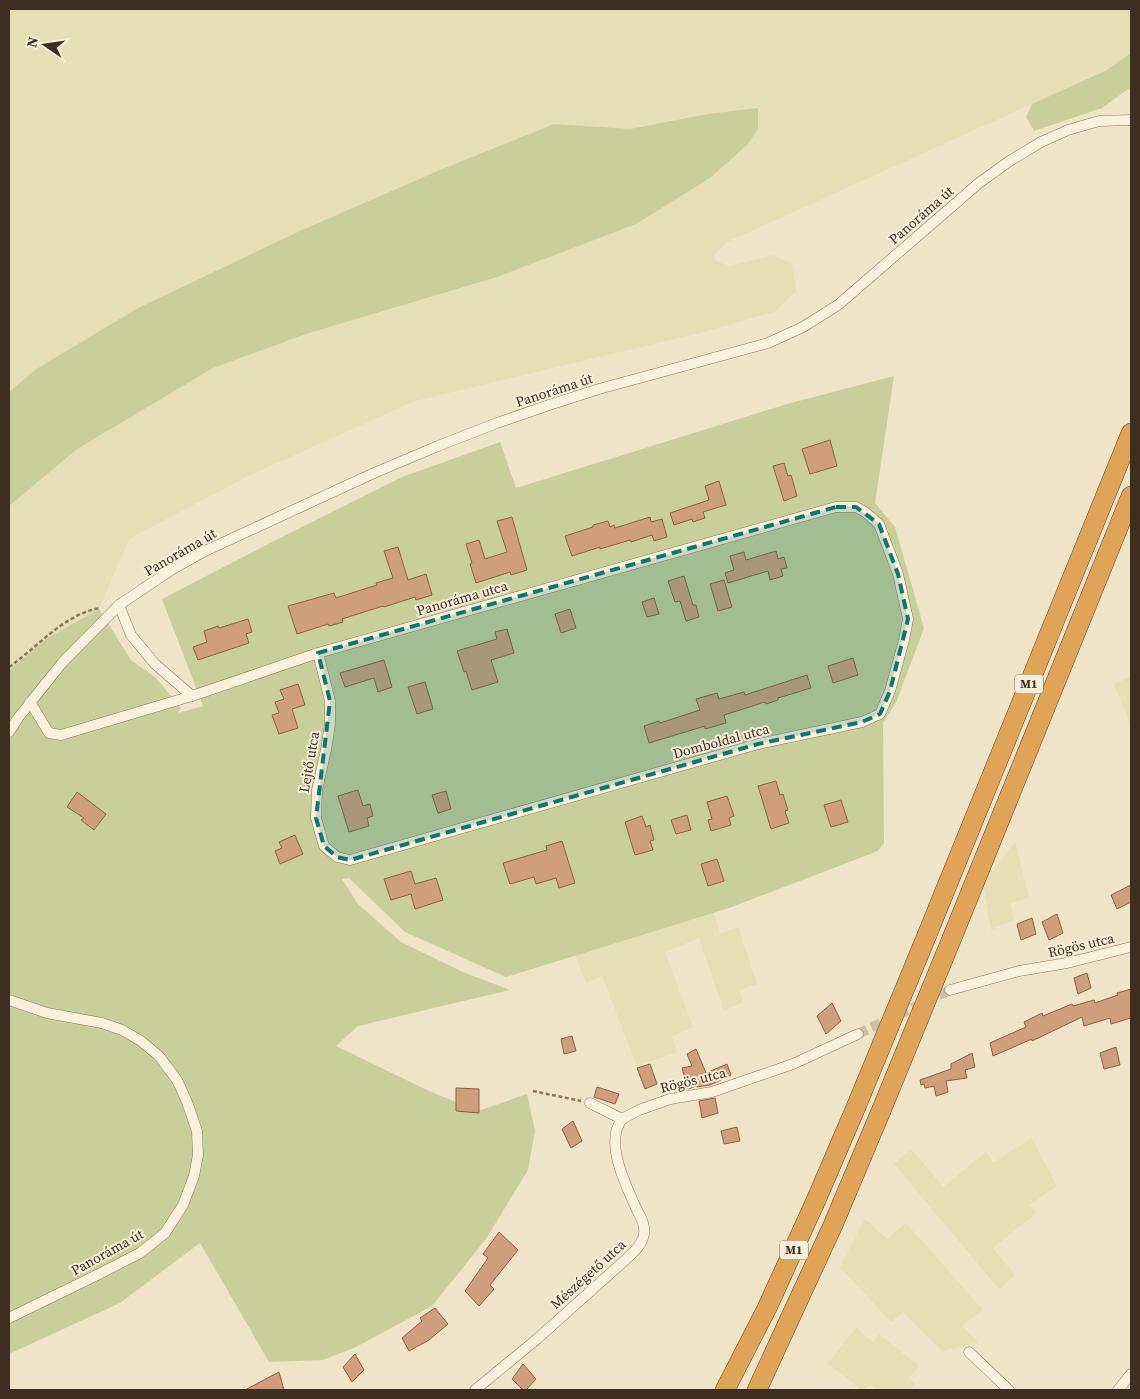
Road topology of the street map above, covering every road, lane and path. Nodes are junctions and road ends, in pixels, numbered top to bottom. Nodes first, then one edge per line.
1 (1131, 120) edge
2 (1131, 434) edge
3 (1131, 496) edge
4 (856, 507) joint
5 (119, 605) junction
6 (318, 653) junction
7 (9, 667) edge
8 (192, 696) junction
9 (30, 702) junction
10 (9, 732) edge
11 (350, 860) joint
12 (1131, 947) edge
13 (950, 990) tunnel mouth
14 (9, 1000) edge
15 (858, 1034) tunnel mouth
16 (533, 1091) dead end
17 (590, 1103) joint
18 (622, 1119) junction
19 (9, 1318) edge
20 (969, 1352) dead end
21 (1131, 1374) edge
22 (476, 1390) edge
23 (725, 1390) edge
24 (757, 1390) edge
25 (1009, 1390) edge
26 (1118, 1390) edge

1 - 5 street, Panoráma út
2 - 23 highway, M1, bridge
3 - 24 highway, M1, bridge
4 - 6 street, Panoráma utca
4 - 11 street, Domboldal utca
5 - 7 path
5 - 8 street
5 - 9 street, Panoráma út
6 - 8 street, Panoráma utca
6 - 11 street, Lejtő utca
8 - 9 street, Panoráma utca
9 - 10 street, Panoráma út
12 - 13 street, Rögös utca
14 - 19 street, Panoráma út
15 - 18 street, Rögös utca
16 - 17 path
17 - 18 street
18 - 22 street, Mészégető utca
20 - 25 street
21 - 26 street

